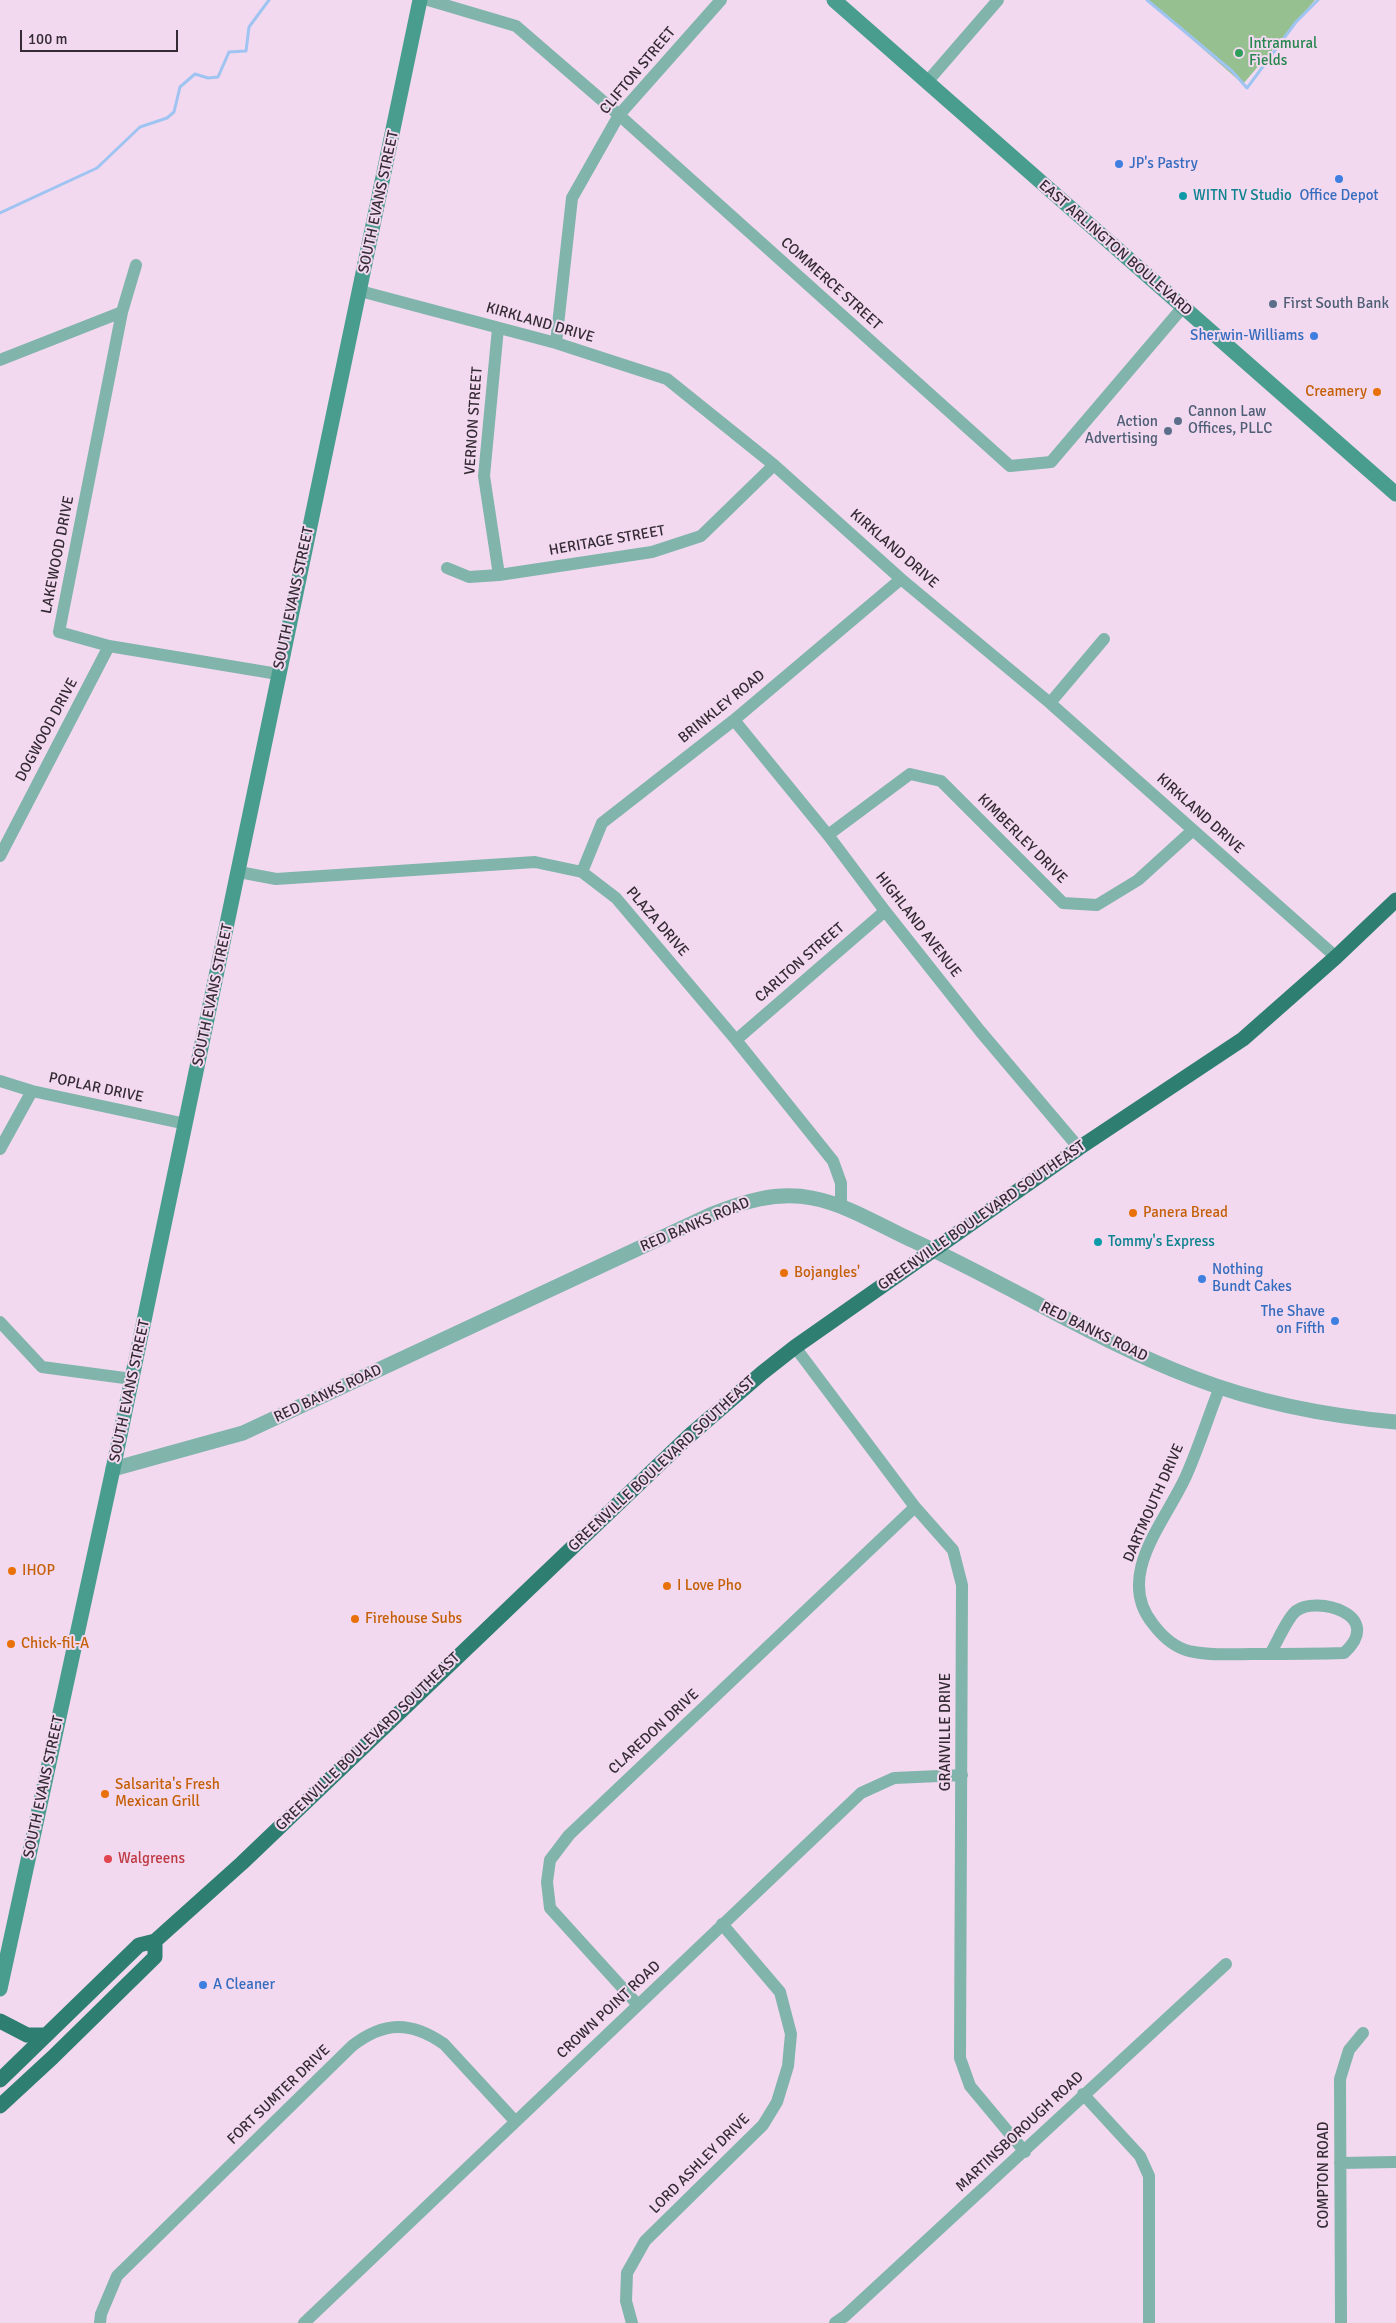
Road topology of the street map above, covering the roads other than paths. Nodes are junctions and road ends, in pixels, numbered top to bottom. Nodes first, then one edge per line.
1 (420, 0) edge
2 (428, 0) edge
3 (721, 0) edge
4 (834, 0) edge
5 (998, 0) edge
6 (926, 82) junction
7 (619, 115) junction
8 (136, 265) dead end
9 (360, 291) junction
10 (1183, 307) junction
11 (122, 312) junction
12 (498, 328) junction
13 (556, 343) junction
14 (0, 360) edge
15 (774, 464) junction
16 (1396, 494) edge
17 (447, 568) dead end
18 (500, 575) junction
19 (902, 579) junction
20 (1104, 639) dead end
21 (109, 646) junction
22 (278, 674) junction
23 (1050, 703) junction
24 (734, 720) junction
25 (1193, 830) junction
26 (828, 834) junction
27 (0, 856) edge
28 (239, 872) junction
29 (582, 872) junction
30 (1396, 900) edge
31 (885, 911) junction
32 (1336, 957) junction
33 (736, 1040) junction
34 (0, 1081) edge
35 (32, 1091) junction
36 (186, 1124) junction
37 (1079, 1148) junction
38 (0, 1149) edge
39 (841, 1206) junction
40 (934, 1250) junction
41 (0, 1322) edge
42 (795, 1347) junction
43 (132, 1379) junction
44 (1220, 1387) junction
45 (1396, 1422) edge
46 (113, 1469) junction
47 (915, 1507) junction
48 (1270, 1654) junction
49 (962, 1775) junction
50 (722, 1924) junction
51 (155, 1941) junction
52 (1226, 1964) dead end
53 (0, 1989) edge
54 (638, 2005) junction
55 (0, 2021) edge
56 (1363, 2033) dead end
57 (46, 2035) junction
58 (0, 2080) edge
59 (1083, 2094) junction
60 (0, 2106) edge
61 (515, 2121) junction
62 (1025, 2152) junction
63 (1340, 2162) junction
64 (1396, 2162) edge
65 (100, 2323) edge
66 (304, 2323) edge
67 (632, 2323) edge
68 (835, 2323) edge
69 (1149, 2323) edge
70 (1341, 2323) edge

1 - 9 main road, SOUTH EVANS STREET
2 - 7 street, COMMERCE STREET
3 - 7 street, CLIFTON STREET
4 - 6 main road, EAST ARLINGTON BOULEVARD
5 - 6 street
6 - 10 main road, EAST ARLINGTON BOULEVARD
7 - 10 street, COMMERCE STREET
7 - 13 street, CLIFTON STREET
8 - 11 street, LAKEWOOD DRIVE
9 - 12 street, KIRKLAND DRIVE
9 - 22 main road, SOUTH EVANS STREET
10 - 16 main road, EAST ARLINGTON BOULEVARD
11 - 14 street
11 - 21 street, LAKEWOOD DRIVE
12 - 13 street, KIRKLAND DRIVE
12 - 18 street, VERNON STREET
13 - 15 street, KIRKLAND DRIVE
15 - 18 street, HERITAGE STREET
15 - 19 street, KIRKLAND DRIVE
17 - 18 street, HERITAGE STREET
19 - 23 street, KIRKLAND DRIVE
19 - 24 street, BRINKLEY ROAD
20 - 23 street
21 - 22 street, LAKEWOOD DRIVE
21 - 27 street, DOGWOOD DRIVE
22 - 28 main road, SOUTH EVANS STREET
23 - 25 street, KIRKLAND DRIVE
24 - 26 street, HIGHLAND AVENUE
24 - 29 street, BRINKLEY ROAD
25 - 26 street, KIMBERLEY DRIVE
25 - 32 street, KIRKLAND DRIVE
26 - 31 street, HIGHLAND AVENUE
28 - 29 street, PLAZA DRIVE
28 - 36 main road, SOUTH EVANS STREET
29 - 33 street, PLAZA DRIVE
30 - 32 highway, GREENVILLE BOULEVARD SOUTHEAST
31 - 33 street, CARLTON STREET
31 - 37 street, HIGHLAND AVENUE
32 - 37 highway, GREENVILLE BOULEVARD SOUTHEAST
33 - 39 street, PLAZA DRIVE
34 - 35 street, POPLAR DRIVE
35 - 36 street, POPLAR DRIVE
35 - 38 street
36 - 43 main road, SOUTH EVANS STREET
37 - 40 highway, GREENVILLE BOULEVARD SOUTHEAST
39 - 40 street, RED BANKS ROAD
39 - 46 street, RED BANKS ROAD
40 - 42 highway, GREENVILLE BOULEVARD SOUTHEAST
40 - 44 street, RED BANKS ROAD
41 - 43 street
42 - 47 street, GRANVILLE DRIVE
42 - 51 highway, GREENVILLE BOULEVARD SOUTHEAST
43 - 46 main road, SOUTH EVANS STREET
44 - 45 street, RED BANKS ROAD
44 - 48 street, DARTMOUTH DRIVE
46 - 53 main road, SOUTH EVANS STREET
47 - 49 street, GRANVILLE DRIVE
47 - 54 street, CLAREDON DRIVE
48 - 48 street, DARTMOUTH DRIVE
49 - 50 street, CROWN POINT ROAD
49 - 62 street, GRANVILLE DRIVE
50 - 54 street, CROWN POINT ROAD
50 - 67 street, LORD ASHLEY DRIVE
51 - 57 highway, GREENVILLE BOULEVARD SOUTHEAST
51 - 60 highway
52 - 59 street, MARTINSBOROUGH ROAD
54 - 61 street, CROWN POINT ROAD
55 - 57 highway
56 - 63 street, COMPTON ROAD
57 - 58 highway, GREENVILLE BOULEVARD SOUTHEAST
59 - 62 street, MARTINSBOROUGH ROAD
59 - 69 street
61 - 65 street, FORT SUMTER DRIVE
61 - 66 street, CROWN POINT ROAD
62 - 68 street, MARTINSBOROUGH ROAD
63 - 64 street
63 - 70 street, COMPTON ROAD

